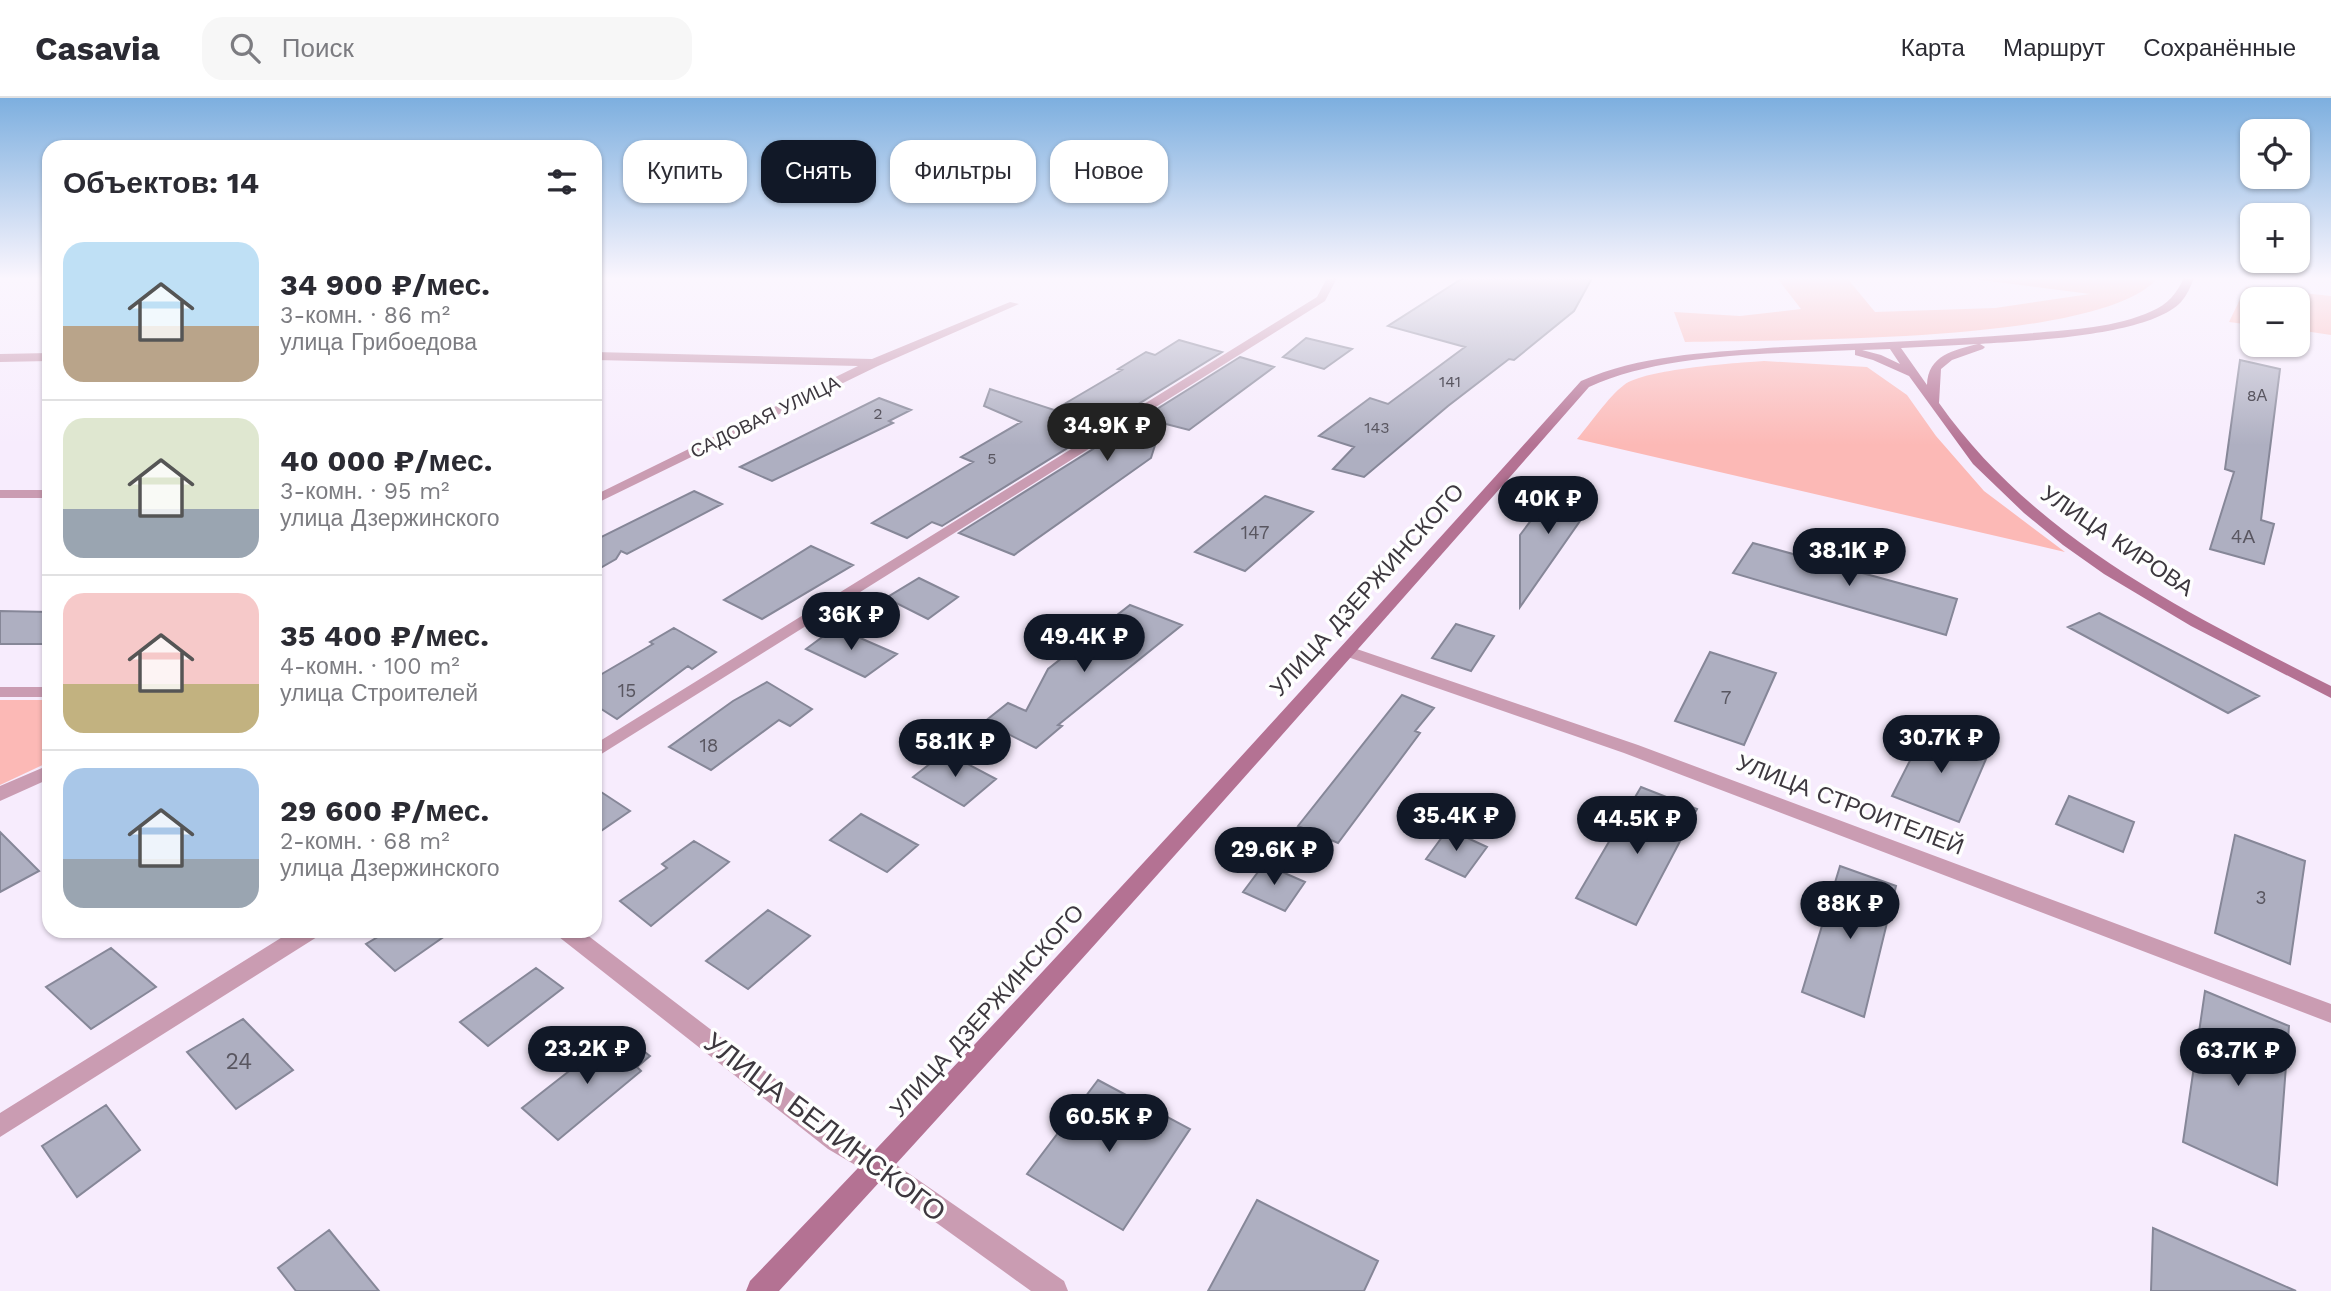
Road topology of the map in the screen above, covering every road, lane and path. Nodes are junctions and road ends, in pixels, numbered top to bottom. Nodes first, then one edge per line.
1 (939, 334) edge
2 (1265, 334) edge
3 (2055, 334) edge
4 (2013, 339) junction
5 (1893, 345) junction
6 (1824, 349) junction
7 (602, 356) edge
8 (42, 357) edge
9 (0, 358) edge
10 (874, 363) junction
11 (1916, 376) junction
12 (1936, 405) junction
13 (602, 490) edge
14 (615, 490) junction
15 (0, 494) edge
16 (42, 494) edge
17 (602, 496) edge
18 (1348, 651) junction
19 (0, 692) edge
20 (42, 692) edge
21 (2331, 693) edge
22 (602, 748) edge
23 (42, 774) edge
24 (0, 794) edge
25 (298, 938) edge
26 (576, 938) edge
27 (2331, 1014) edge
28 (0, 1126) edge
29 (879, 1167) junction
30 (760, 1291) edge
31 (1054, 1291) edge

1 - 10 street, САДОВАЯ УЛИЦА
2 - 22 street
3 - 4 main road, УЛИЦА ДЗЕРЖИНСКОГО
4 - 5 main road, УЛИЦА ДЗЕРЖИНСКОГО
4 - 12 main road
5 - 6 main road, УЛИЦА ДЗЕРЖИНСКОГО
5 - 11 main road, УЛИЦА КИРОВА
6 - 11 main road
6 - 18 main road, УЛИЦА ДЗЕРЖИНСКОГО
7 - 10 street
8 - 9 street
10 - 14 street, САДОВАЯ УЛИЦА
11 - 12 main road, УЛИЦА КИРОВА
12 - 21 main road, УЛИЦА КИРОВА
13 - 14 street
14 - 17 street, САДОВАЯ УЛИЦА
15 - 16 street
18 - 27 street, УЛИЦА СТРОИТЕЛЕЙ
18 - 29 main road, УЛИЦА ДЗЕРЖИНСКОГО
19 - 20 street
23 - 24 street
25 - 28 street
26 - 29 street, УЛИЦА БЕЛИНСКОГО
29 - 30 main road, УЛИЦА ДЗЕРЖИНСКОГО
29 - 31 street, УЛИЦА БЕЛИНСКОГО

